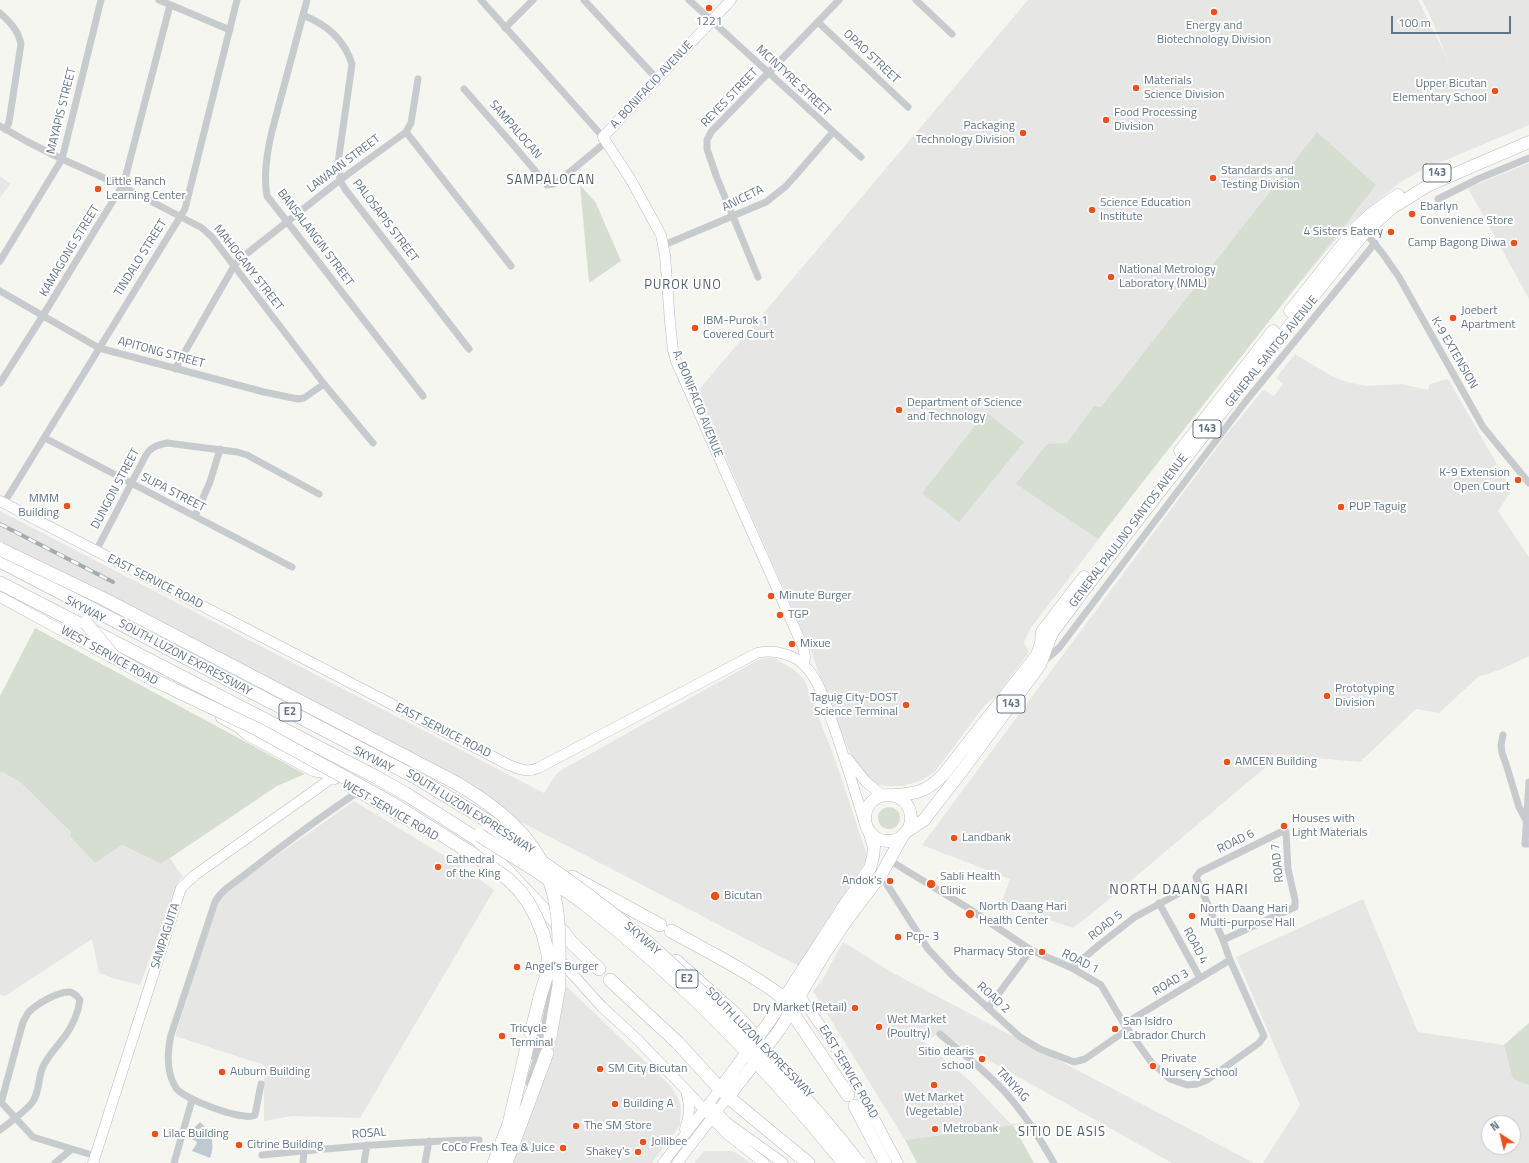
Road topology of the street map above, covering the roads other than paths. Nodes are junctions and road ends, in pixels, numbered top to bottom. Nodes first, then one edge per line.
1 (101, 0) edge
2 (159, 0) edge
3 (237, 0) edge
4 (307, 0) edge
5 (481, 0) edge
6 (533, 0) edge
7 (584, 0) edge
8 (690, 0) edge
9 (731, 0) edge
10 (839, 0) edge
11 (916, 0) edge
12 (170, 5) junction
13 (0, 13) edge
14 (303, 15) junction
15 (712, 21) junction
16 (818, 22) junction
17 (505, 28) junction
18 (230, 30) junction
19 (952, 34) dead end
20 (769, 74) junction
21 (418, 79) dead end
22 (657, 79) junction
23 (464, 89) dead end
24 (908, 107) dead end
25 (3, 128) edge
26 (406, 132) junction
27 (832, 132) junction
28 (1529, 133) edge
29 (604, 140) junction
30 (1529, 142) edge
31 (861, 157) dead end
32 (1529, 158) edge
33 (62, 159) junction
34 (340, 180) junction
35 (122, 186) junction
36 (1438, 199) dead end
37 (180, 216) junction
38 (733, 217) junction
39 (287, 222) junction
40 (1365, 232) junction
41 (1375, 243) junction
42 (664, 245) junction
43 (0, 261) edge
44 (234, 266) junction
45 (511, 266) dead end
46 (758, 277) dead end
47 (0, 291) edge
48 (1300, 312) junction
49 (42, 316) junction
50 (1312, 320) junction
51 (99, 348) junction
52 (469, 349) dead end
53 (175, 369) junction
54 (0, 384) edge
55 (324, 384) junction
56 (423, 396) dead end
57 (45, 438) junction
58 (373, 443) dead end
59 (220, 449) junction
60 (1529, 483) edge
61 (132, 484) junction
62 (319, 494) dead end
63 (2, 502) edge
64 (195, 516) junction
65 (0, 549) edge
66 (96, 551) junction
67 (0, 561) edge
68 (0, 565) edge
69 (292, 567) dead end
70 (0, 578) edge
71 (0, 583) edge
72 (0, 597) edge
73 (86, 623) junction
74 (1040, 664) junction
75 (804, 665) junction
76 (1503, 735) dead end
77 (842, 752) junction
78 (328, 775) junction
79 (1529, 782) edge
80 (358, 792) junction
81 (888, 795) junction
82 (864, 821) junction
83 (1527, 822) junction
84 (1286, 832) joint
85 (870, 834) junction
86 (905, 834) junction
87 (478, 839) junction
88 (1527, 844) edge
89 (889, 860) junction
90 (881, 875) junction
91 (572, 877) junction
92 (1197, 879) junction
93 (1160, 903) junction
94 (1223, 940) junction
95 (1030, 950) junction
96 (554, 953) junction
97 (1230, 960) junction
98 (1072, 968) junction
99 (599, 970) dead end
100 (1200, 978) junction
101 (610, 980) dead end
102 (792, 985) junction
103 (800, 995) junction
104 (784, 998) junction
105 (988, 1008) junction
106 (791, 1011) junction
107 (1126, 1026) junction
108 (531, 1033) dead end
109 (940, 1034) dead end
110 (550, 1037) dead end
111 (637, 1039) junction
112 (527, 1047) dead end
113 (547, 1052) dead end
114 (261, 1084) dead end
115 (685, 1089) junction
116 (724, 1093) junction
117 (192, 1100) junction
118 (0, 1102) edge
119 (707, 1106) junction
120 (715, 1116) junction
121 (16, 1118) junction
122 (0, 1130) edge
123 (479, 1140) dead end
124 (681, 1140) junction
125 (428, 1141) junction
126 (367, 1145) junction
127 (72, 1149) junction
128 (304, 1151) junction
129 (262, 1154) dead end
130 (95, 1159) edge
131 (55, 1163) edge
132 (174, 1163) edge
133 (303, 1163) edge
134 (364, 1163) edge
135 (425, 1163) edge
136 (494, 1163) edge
137 (501, 1163) edge
138 (506, 1163) edge
139 (663, 1163) edge
140 (677, 1163) edge
141 (764, 1163) edge
142 (783, 1163) edge
143 (808, 1163) edge
144 (837, 1163) edge
145 (844, 1163) edge
146 (859, 1163) edge
147 (866, 1163) edge
148 (885, 1163) edge
149 (898, 1163) edge
150 (1054, 1163) edge

1 - 33 street, MAYAPIS STREET
2 - 12 street
3 - 18 street, TINDALO STREET
4 - 14 street, BANSALANGIN STREET
5 - 17 street
6 - 17 street
7 - 22 street
8 - 15 street, MCINTYRE STREET
9 - 15 main road, A. BONIFACIO AVENUE
10 - 16 street, REYES STREET
11 - 19 street
12 - 18 street
12 - 35 street, KAMAGONG STREET
13 - 25 street
14 - 34 street, PALOSAPIS STREET
14 - 39 street, BANSALANGIN STREET
15 - 20 street, MCINTYRE STREET
15 - 22 main road, A. BONIFACIO AVENUE
16 - 20 street, REYES STREET
16 - 24 street, OPAO STREET
17 - 29 street
18 - 37 street, TINDALO STREET
20 - 27 street, MCINTYRE STREET
20 - 38 street, REYES STREET
21 - 26 street
22 - 29 main road, A. BONIFACIO AVENUE
23 - 29 street, SAMPALOCAN
25 - 33 street, MAHOGANY STREET
26 - 34 street, LAWAAN STREET
26 - 45 street
27 - 31 street, MCINTYRE STREET
27 - 38 street, ANICETA
28 - 81 main road, GENERAL PAULINO SANTOS AVENUE / 143
29 - 42 main road, A. BONIFACIO AVENUE
30 - 40 main road, GENERAL PAULINO SANTOS AVENUE / 143
32 - 36 street
33 - 35 street, MAHOGANY STREET
33 - 43 street, MAYAPIS STREET
34 - 39 street, LAWAAN STREET
34 - 52 street, PALOSAPIS STREET
35 - 37 street, MAHOGANY STREET
35 - 49 street, KAMAGONG STREET
37 - 44 street, MAHOGANY STREET
37 - 51 street, TINDALO STREET
38 - 42 street, ANICETA
38 - 46 street, REYES STREET
39 - 44 street, LAWAAN STREET
39 - 56 street, BANSALANGIN STREET
40 - 41 street, K-9 EXTENSION
40 - 48 main road, GENERAL PAULINO SANTOS AVENUE / 143
41 - 50 street, GENERAL SANTOS AVENUE
41 - 60 street, K-9 EXTENSION
42 - 75 main road, A. BONIFACIO AVENUE
44 - 53 street, LAWAAN STREET
44 - 55 street, MAHOGANY STREET
47 - 49 street, APITONG STREET
48 - 50 street
48 - 74 main road, GENERAL PAULINO SANTOS AVENUE / 143
49 - 51 street, APITONG STREET
49 - 54 street, KAMAGONG STREET
50 - 74 street, GENERAL SANTOS AVENUE
51 - 53 street, APITONG STREET
51 - 57 street, TINDALO STREET
53 - 55 street, APITONG STREET
55 - 58 street, MAHOGANY STREET
57 - 61 street, SUPA STREET
57 - 63 street, TINDALO STREET
59 - 61 street, DUNGON STREET
59 - 62 street, DUNGON STREET
59 - 64 street
61 - 64 street, SUPA STREET
61 - 66 street, DUNGON STREET
63 - 66 main road, EAST SERVICE ROAD
64 - 69 street, SUPA STREET
65 - 110 highway, bridge
66 - 75 main road, EAST SERVICE ROAD
67 - 91 highway, SOUTH LUZON EXPRESSWAY / E2
68 - 146 highway, SKYWAY / E2, bridge
70 - 73 highway, SKYWAY / E2
71 - 87 highway, SOUTH LUZON EXPRESSWAY / E2
72 - 78 main road, WEST SERVICE ROAD
73 - 108 highway, bridge
73 - 145 highway, SKYWAY / E2, bridge
74 - 86 main road, GENERAL PAULINO SANTOS AVENUE / 143
75 - 77 main road, EAST SERVICE ROAD
76 - 83 street
77 - 81 main road, EAST SERVICE ROAD
77 - 82 main road, EAST SERVICE ROAD
78 - 80 main road, WEST SERVICE ROAD
78 - 130 main road, SAMPAGUITA
79 - 83 street
80 - 96 main road, WEST SERVICE ROAD
80 - 117 street
81 - 82 main road
81 - 86 main road, 143
82 - 85 main road
83 - 88 street
84 - 92 street, ROAD 6
84 - 94 street, ROAD 7
85 - 86 main road, 143
85 - 102 main road
86 - 89 main road, GENERAL PAULINO SANTOS AVENUE / 143
87 - 99 highway
87 - 144 highway, SOUTH LUZON EXPRESSWAY / E2
89 - 90 main road, GENERAL PAULINO SANTOS AVENUE / 143
89 - 95 street, ROAD 1
90 - 103 main road, GENERAL PAULINO SANTOS AVENUE / 143
90 - 105 street, ROAD 2
91 - 104 highway
91 - 147 highway, SOUTH LUZON EXPRESSWAY / E2
92 - 93 street, ROAD 5
92 - 94 street, ROAD 1
93 - 98 street, ROAD 5
93 - 100 street, ROAD 4
94 - 97 street, ROAD 1
95 - 98 street, ROAD 1
95 - 105 street
96 - 111 main road, WEST SERVICE ROAD
96 - 137 street
97 - 100 street, ROAD 3
97 - 107 street, ROAD 1
98 - 107 street, ROAD 1
100 - 107 street, ROAD 3
101 - 116 highway
102 - 103 main road, EAST SERVICE ROAD
102 - 104 main road
103 - 106 main road, GENERAL PAULINO SANTOS AVENUE / 143
103 - 149 main road, EAST SERVICE ROAD
104 - 106 main road
104 - 116 main road, bridge
105 - 107 street, ROAD 2
106 - 116 main road, GENERAL PAULINO SANTOS AVENUE, bridge
106 - 148 highway
109 - 150 street, TANYAG
111 - 115 main road, WEST SERVICE ROAD
111 - 119 main road, WEST SERVICE ROAD
112 - 136 highway
113 - 138 highway
114 - 117 street
115 - 119 main road, WEST SERVICE ROAD
115 - 124 main road
116 - 119 main road
116 - 120 main road
116 - 143 highway
117 - 132 street
118 - 121 street
118 - 121 street
119 - 120 main road, WEST SERVICE ROAD
119 - 124 main road
120 - 140 main road
120 - 141 main road, WEST SERVICE ROAD
120 - 142 main road, WEST SERVICE ROAD
121 - 122 street
121 - 127 street
123 - 125 street, ROSAL
124 - 139 main road
125 - 126 street, ROSAL
125 - 135 street
126 - 128 street, ROSAL
126 - 134 street
127 - 130 street
127 - 131 street
128 - 129 street, ROSAL
128 - 133 street

